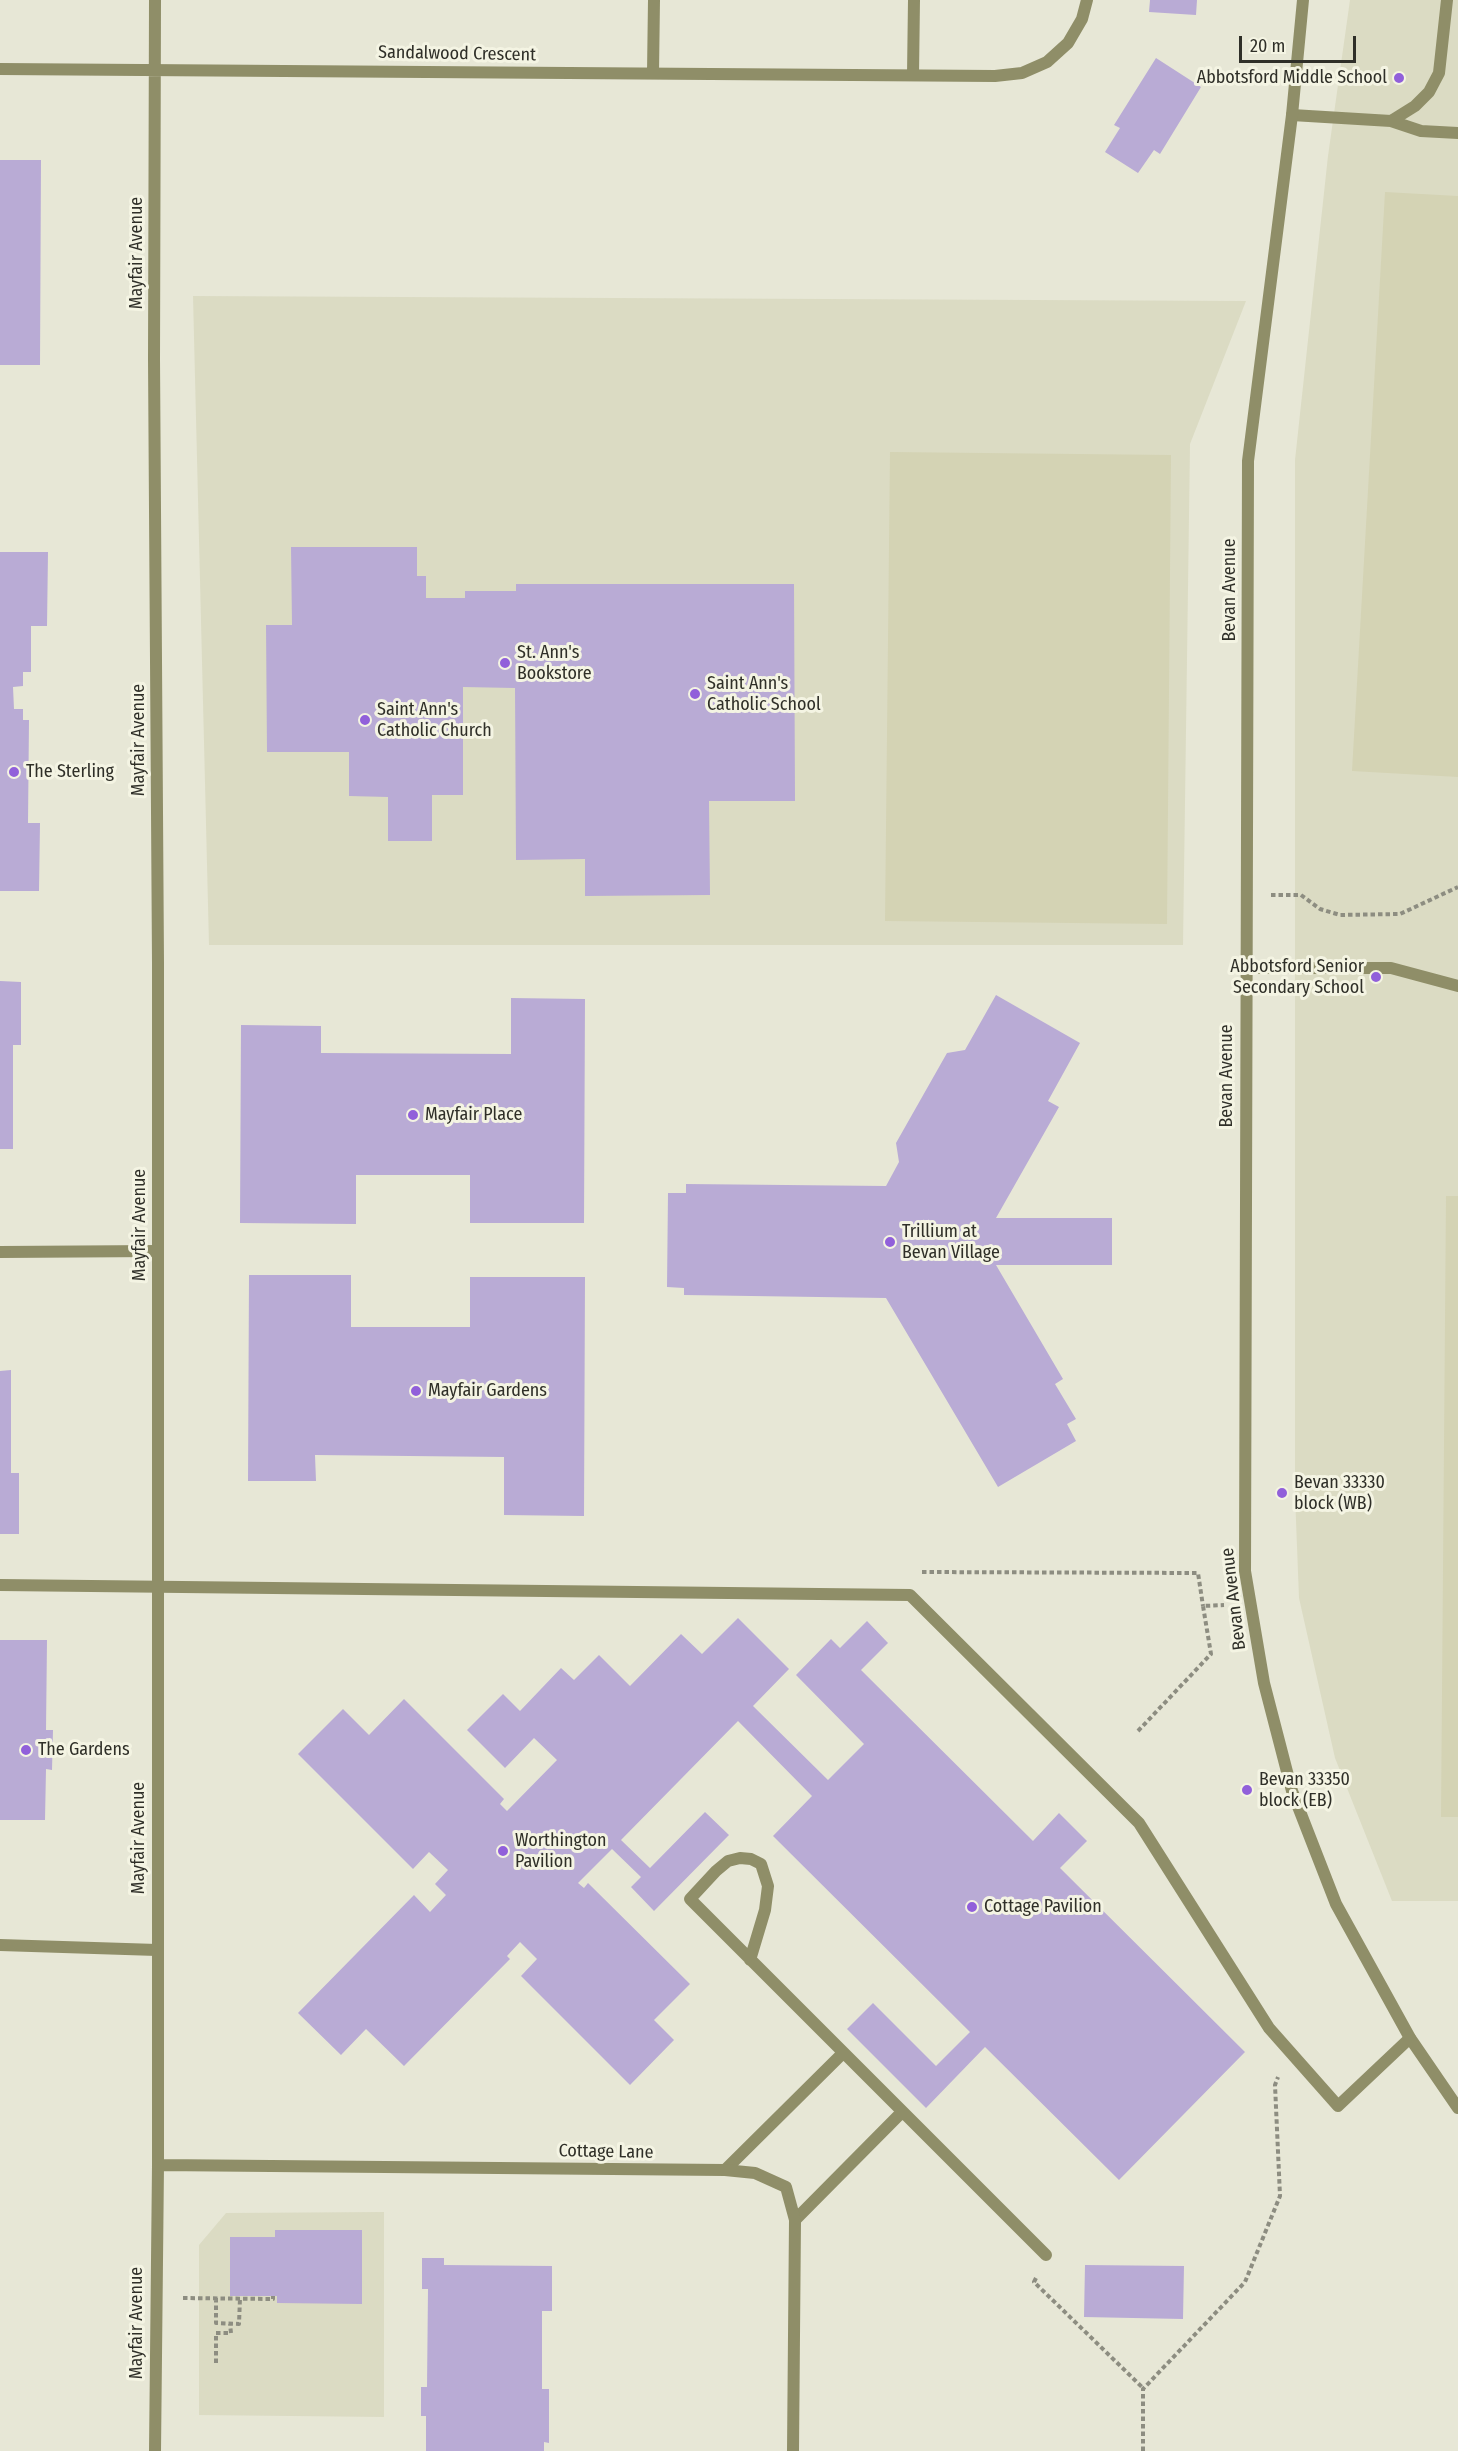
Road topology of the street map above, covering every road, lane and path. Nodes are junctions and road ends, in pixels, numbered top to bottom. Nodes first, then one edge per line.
1 (155, 0) edge
2 (654, 0) edge
3 (914, 0) edge
4 (1087, 0) edge
5 (1303, 0) edge
6 (1447, 0) edge
7 (0, 69) edge
8 (156, 69) junction
9 (653, 73) junction
10 (913, 75) junction
11 (1292, 115) junction
12 (1391, 121) junction
13 (1458, 133) edge
14 (1458, 886) edge
15 (1246, 894) junction
16 (1246, 968) junction
17 (1458, 986) edge
18 (158, 1251) junction
19 (0, 1252) edge
20 (0, 1585) edge
21 (156, 1587) junction
22 (1249, 1604) junction
23 (1138, 1731) dead end
24 (0, 1945) edge
25 (157, 1950) junction
26 (750, 1960) junction
27 (1410, 2038) junction
28 (1286, 2048) junction
29 (843, 2053) junction
30 (1458, 2108) edge
31 (901, 2113) junction
32 (158, 2165) junction
33 (725, 2170) junction
34 (795, 2220) junction
35 (1046, 2255) joint
36 (273, 2296) dead end
37 (202, 2298) dead end
38 (216, 2298) junction
39 (240, 2298) junction
40 (230, 2324) junction
41 (216, 2363) dead end
42 (1143, 2389) junction
43 (155, 2451) edge
44 (793, 2451) edge
45 (1143, 2451) edge

1 - 8 street, Mayfair Avenue
2 - 9 street
3 - 10 street
4 - 10 street, Sandalwood Crescent
5 - 11 street, Bevan Avenue
6 - 12 street
7 - 8 street, Sandalwood Crescent
8 - 9 street, Sandalwood Crescent
8 - 18 street, Mayfair Avenue
9 - 10 street, Sandalwood Crescent
11 - 12 street
11 - 15 street, Bevan Avenue
12 - 13 street
14 - 15 path
15 - 16 street, Bevan Avenue
16 - 17 street
16 - 22 street, Bevan Avenue
18 - 19 street
18 - 21 street, Mayfair Avenue
20 - 21 street
21 - 25 street, Mayfair Avenue
21 - 28 street
22 - 23 path
22 - 27 street, Bevan Avenue
24 - 25 street
25 - 32 street, Mayfair Avenue
26 - 26 street
26 - 29 street
27 - 28 street
27 - 30 street, Bevan Avenue
28 - 42 path
29 - 31 street
29 - 33 street
31 - 34 street
31 - 35 street
32 - 33 street, Cottage Lane
32 - 43 street, Mayfair Avenue
33 - 34 street, Cottage Lane
34 - 44 street, Cottage Lane
35 - 42 path
36 - 39 path
37 - 38 path
38 - 39 path
38 - 40 path
39 - 40 path
40 - 41 path
42 - 45 path

